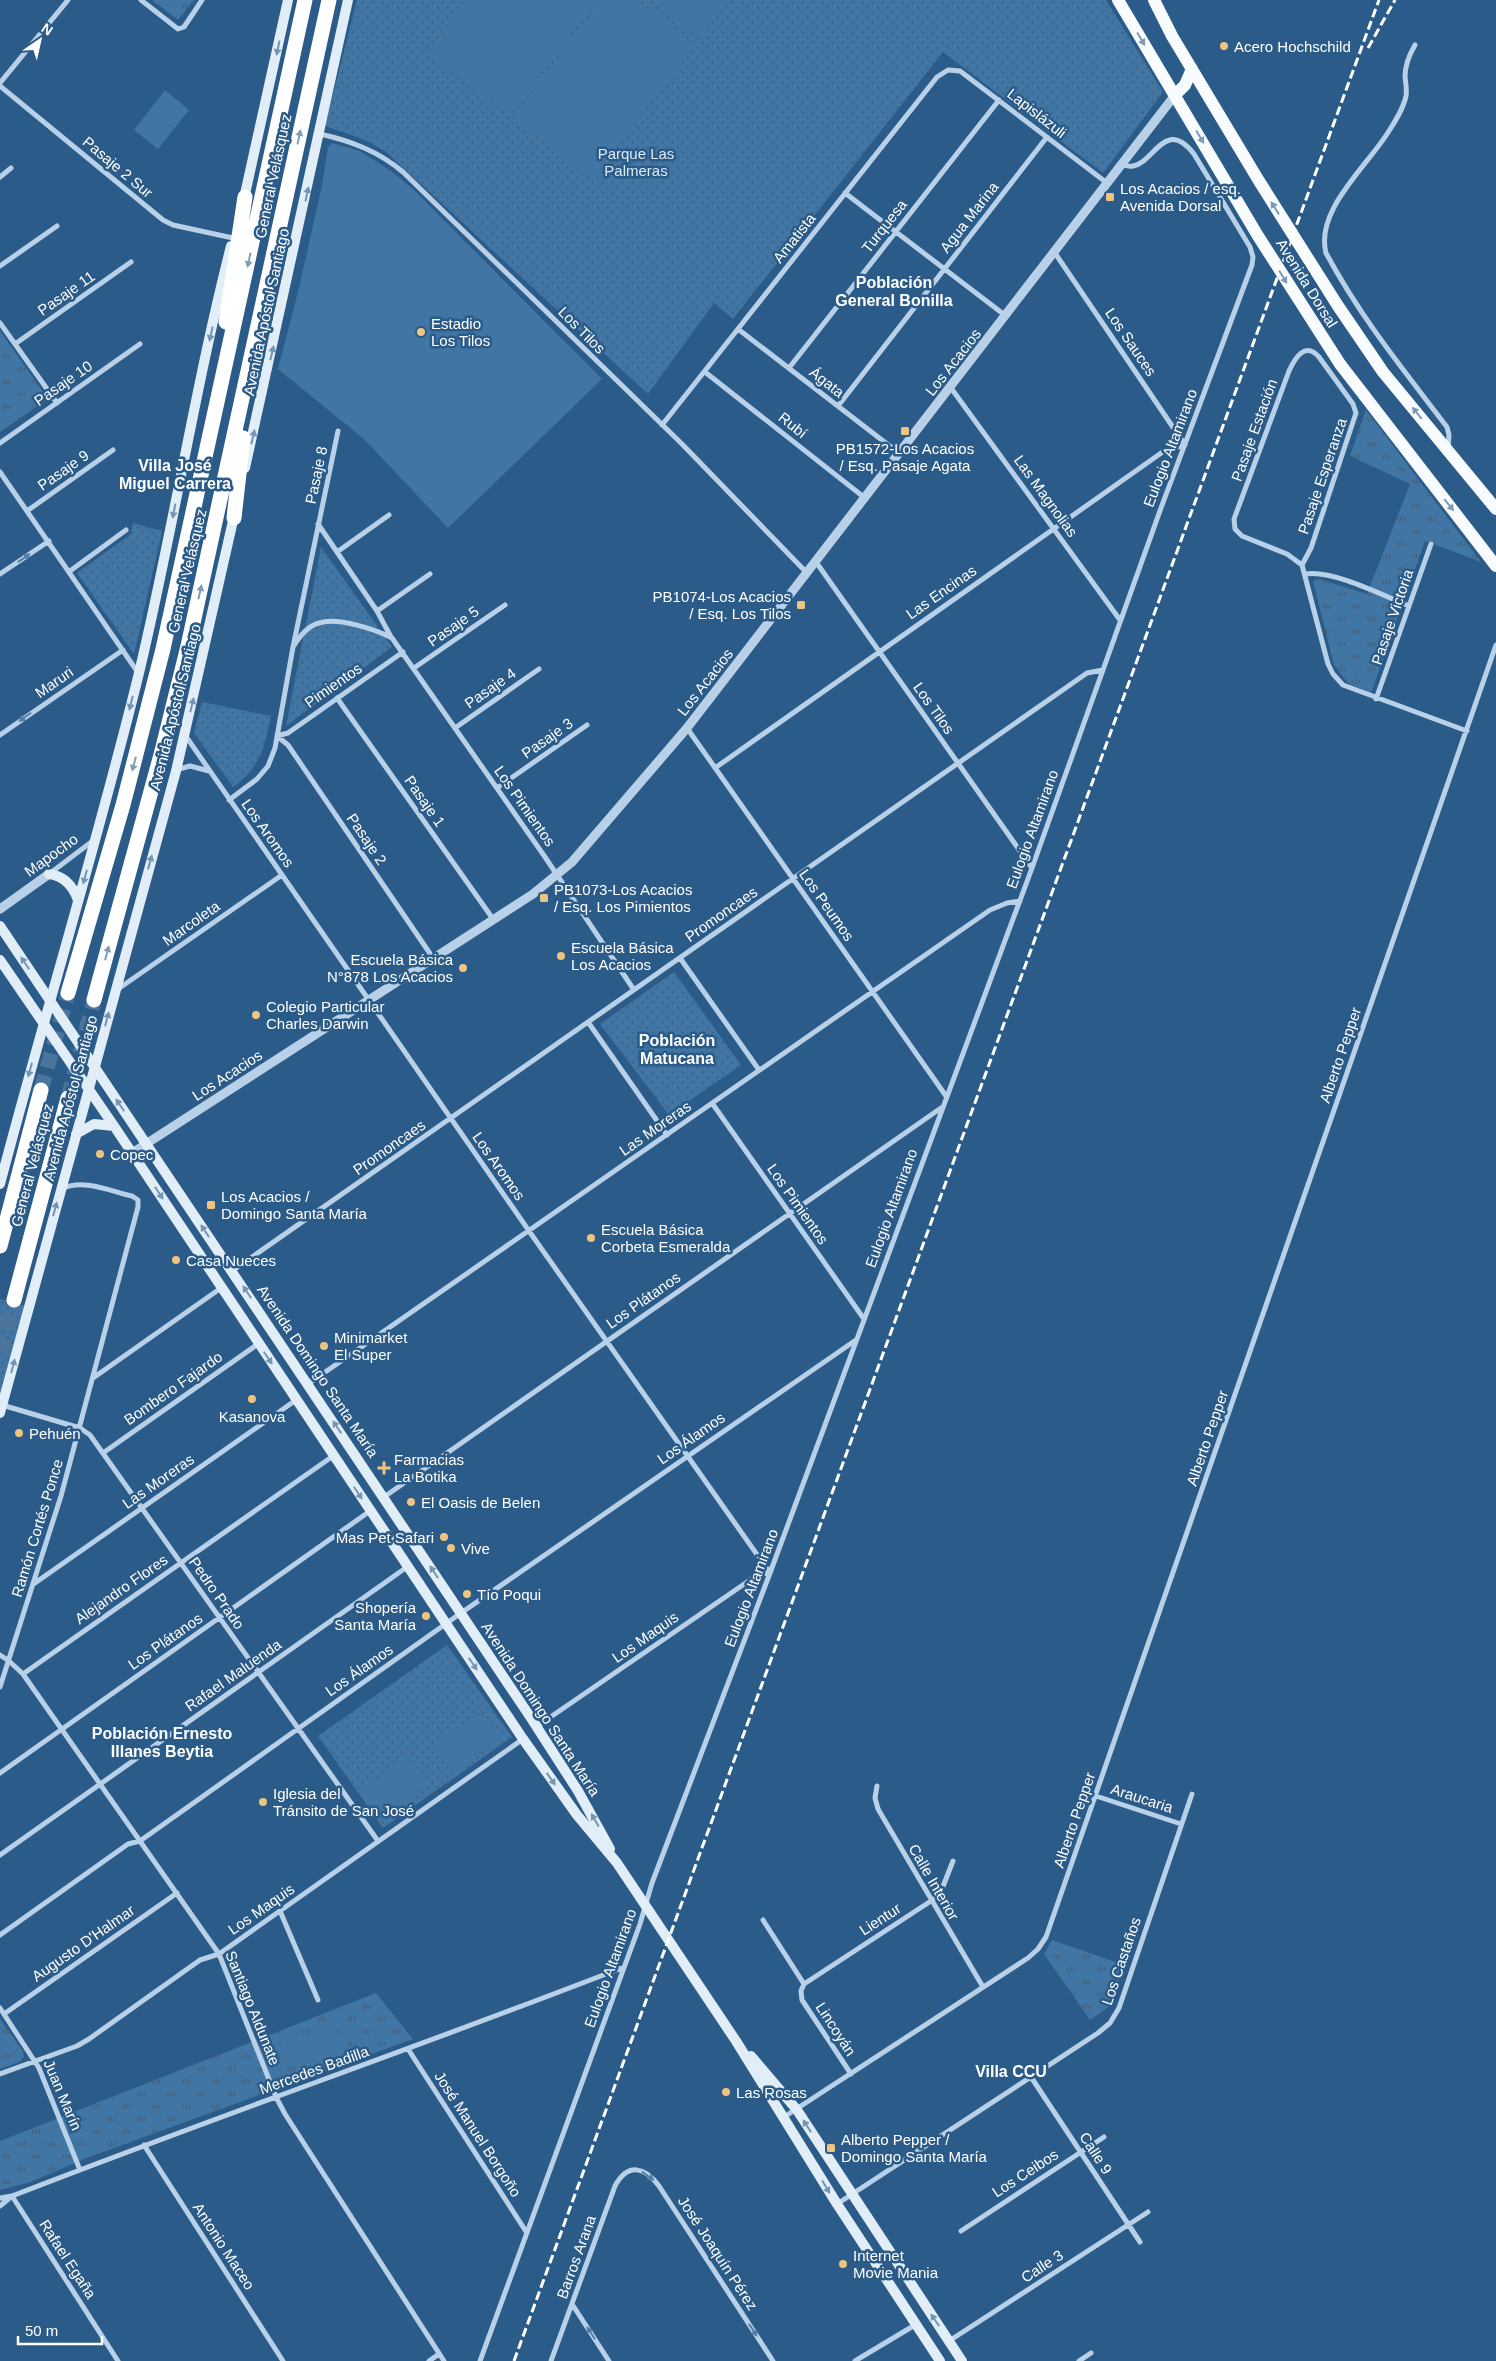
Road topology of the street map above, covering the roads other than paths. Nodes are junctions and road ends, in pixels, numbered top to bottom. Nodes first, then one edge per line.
1 (68, 0) edge
2 (141, 0) edge
3 (202, 0) edge
4 (288, 0) edge
5 (305, 0) edge
6 (329, 0) edge
7 (336, 0) edge
8 (348, 0) edge
9 (1118, 0) edge
10 (1154, 0) edge
11 (1415, 45) dead end
12 (1192, 69) junction
13 (948, 70) joint
14 (312, 76) junction
15 (0, 85) edge
16 (1175, 95) junction
17 (999, 100) junction
18 (320, 134) junction
19 (1047, 137) junction
20 (1121, 165) junction
21 (11, 168) dead end
22 (0, 176) edge
23 (1107, 183) junction
24 (845, 193) junction
25 (245, 197) junction
26 (57, 226) dead end
27 (896, 232) junction
28 (233, 238) junction
29 (1055, 253) junction
30 (131, 262) dead end
31 (0, 266) edge
32 (944, 269) junction
33 (1006, 316) junction
34 (0, 323) edge
35 (738, 329) junction
36 (15, 344) junction
37 (140, 344) dead end
38 (1310, 350) joint
39 (789, 368) junction
40 (249, 369) junction
41 (704, 372) junction
42 (951, 388) junction
43 (57, 403) junction
44 (217, 405) junction
45 (838, 406) junction
46 (662, 426) junction
47 (338, 432) dead end
48 (0, 443) edge
49 (1185, 445) junction
50 (113, 450) dead end
51 (1447, 451) junction
52 (900, 454) junction
53 (0, 472) edge
54 (865, 498) junction
55 (1496, 509) edge
56 (27, 511) junction
57 (389, 515) dead end
58 (234, 518) junction
59 (318, 524) junction
60 (1054, 529) junction
61 (126, 530) dead end
62 (49, 541) junction
63 (1431, 544) dead end
64 (337, 552) junction
65 (816, 562) junction
66 (1302, 565) junction
67 (1496, 566) edge
68 (70, 571) junction
69 (808, 573) junction
70 (0, 574) edge
71 (430, 574) dead end
72 (1306, 574) junction
73 (505, 605) dead end
74 (1409, 606) junction
75 (377, 611) junction
76 (1120, 620) junction
77 (392, 638) junction
78 (1496, 645) edge
79 (293, 647) junction
80 (123, 650) junction
81 (402, 652) junction
82 (878, 652) junction
83 (414, 668) junction
84 (539, 669) dead end
85 (1103, 670) junction
86 (139, 674) junction
87 (338, 698) junction
88 (1376, 699) junction
89 (587, 725) dead end
90 (455, 728) junction
91 (687, 728) junction
92 (1467, 731) junction
93 (185, 734) junction
94 (0, 735) edge
95 (277, 736) junction
96 (958, 764) junction
97 (715, 768) junction
98 (176, 771) junction
99 (209, 771) junction
100 (497, 788) junction
101 (229, 800) junction
102 (95, 840) junction
103 (1032, 868) junction
104 (49, 874) junction
105 (282, 875) junction
106 (556, 876) junction
107 (794, 878) junction
108 (78, 900) junction
109 (1020, 901) junction
110 (0, 909) edge
111 (493, 919) junction
112 (0, 926) edge
113 (433, 958) junction
114 (680, 958) junction
115 (2, 966) edge
116 (634, 990) junction
117 (114, 992) junction
118 (873, 992) junction
119 (68, 993) tunnel mouth
120 (50, 999) junction
121 (94, 1000) tunnel mouth
122 (368, 1000) junction
123 (588, 1022) junction
124 (43, 1023) junction
125 (95, 1066) junction
126 (759, 1070) junction
127 (88, 1089) junction
128 (41, 1090) tunnel mouth
129 (946, 1096) junction
130 (68, 1098) tunnel mouth
131 (712, 1103) junction
132 (942, 1107) junction
133 (451, 1119) junction
134 (114, 1126) junction
135 (76, 1134) junction
136 (667, 1135) junction
137 (146, 1144) junction
138 (132, 1153) junction
139 (0, 1184) edge
140 (61, 1189) junction
141 (790, 1214) junction
142 (529, 1231) junction
143 (0, 1246) edge
144 (232, 1271) junction
145 (221, 1288) junction
146 (14, 1300) tunnel mouth
147 (864, 1319) junction
148 (856, 1339) junction
149 (607, 1341) junction
150 (258, 1344) junction
151 (93, 1378) junction
152 (308, 1384) junction
153 (296, 1400) junction
154 (1, 1409) edge
155 (80, 1428) junction
156 (103, 1452) junction
157 (333, 1456) junction
158 (688, 1456) junction
159 (384, 1497) junction
160 (142, 1508) junction
161 (370, 1511) junction
162 (181, 1563) junction
163 (408, 1567) junction
164 (770, 1573) junction
165 (34, 1583) junction
166 (461, 1613) junction
167 (220, 1618) junction
168 (446, 1624) junction
169 (0, 1655) edge
170 (10, 1661) junction
171 (259, 1673) junction
172 (22, 1674) junction
173 (0, 1687) edge
174 (536, 1726) junction
175 (299, 1729) junction
176 (62, 1730) junction
177 (523, 1739) junction
178 (0, 1773) edge
179 (100, 1785) junction
180 (878, 1786) dead end
181 (1192, 1794) dead end
182 (1096, 1796) junction
183 (1181, 1824) junction
184 (140, 1841) junction
185 (378, 1841) junction
186 (0, 1855) edge
187 (953, 1860) dead end
188 (617, 1863) junction
189 (177, 1893) junction
190 (930, 1901) junction
191 (646, 1906) junction
192 (280, 1911) junction
193 (763, 1920) dead end
194 (0, 1935) edge
195 (219, 1954) junction
196 (624, 1967) junction
197 (804, 1984) junction
198 (983, 1987) junction
199 (318, 2000) dead end
200 (0, 2008) edge
201 (4, 2014) junction
202 (736, 2041) junction
203 (408, 2050) junction
204 (35, 2060) junction
205 (0, 2074) edge
206 (851, 2074) junction
207 (1031, 2077) junction
208 (276, 2097) junction
209 (797, 2110) junction
210 (784, 2117) junction
211 (1104, 2137) dead end
212 (144, 2145) junction
213 (1081, 2152) junction
214 (80, 2170) junction
215 (634, 2170) joint
216 (852, 2194) junction
217 (12, 2196) junction
218 (0, 2198) edge
219 (837, 2204) junction
220 (0, 2206) edge
221 (1148, 2212) dead end
222 (1128, 2225) junction
223 (960, 2231) dead end
224 (527, 2233) junction
225 (1140, 2242) dead end
226 (572, 2304) junction
227 (915, 2325) junction
228 (949, 2341) junction
229 (1091, 2353) dead end
230 (440, 2354) junction
231 (118, 2361) edge
232 (283, 2361) edge
233 (429, 2361) edge
234 (444, 2361) edge
235 (480, 2361) edge
236 (551, 2361) edge
237 (609, 2361) edge
238 (773, 2361) edge
239 (855, 2361) edge
240 (940, 2361) edge
241 (962, 2361) edge
242 (1079, 2361) edge

1 - 15 street
2 - 3 street
4 -> 25 main road
5 -> 44 highway, General Velásquez
6 - 14 highway, General Velásquez
7 - 14 highway
8 - 18 main road, Avenida Apóstol Santiago
9 -> 16 main road, Avenida Dorsal
10 - 12 main road, Avenida Dorsal
11 - 51 street
12 - 16 main road
51 -> 12 main road, Avenida Dorsal
13 - 17 street, Lapislázuli
13 - 24 street, Amatista
40 -> 14 highway, General Velásquez
15 - 28 street, Pasaje 2 Sur
16 - 20 street, Los Acacios
16 -> 67 main road, Avenida Dorsal
17 - 19 street, Lapislázuli
17 - 27 street, Turquesa
18 - 46 street, Los Tilos
58 -> 18 main road, Avenida Apóstol Santiago
19 - 23 street, Lapislázuli
19 - 32 street, Agua Marina
20 - 23 street, Los Acacios
20 - 49 street, Eulogio Altamirano
21 - 22 street
23 - 29 street, Los Acacios
24 - 27 street
24 - 35 street, Amatista
25 - 28 main road
25 - 44 highway
26 - 31 street
27 - 32 street
27 - 39 street, Turquesa
28 -> 86 main road
29 - 33 street, Los Acacios
29 - 49 street, Los Sauces
30 - 36 street, Pasaje 11
32 - 33 street
32 - 45 street, Agua Marina
33 - 42 street, Los Acacios
34 - 36 street
35 - 39 street, Ágata
35 - 41 street, Amatista
36 - 43 street
37 - 43 street, Pasaje 10
38 - 66 street, Pasaje Esperanza
38 - 66 street, Pasaje Estación
39 - 45 street, Ágata
40 - 58 highway
121 -> 40 highway, General Velásquez
41 - 46 street, Amatista
41 - 54 street, Rubí
42 - 52 street, Los Acacios
42 - 60 street, Las Magnolias
43 - 48 street, Pasaje 10
44 -> 119 highway, General Velásquez
45 - 52 street, Ágata
46 - 69 street, Los Tilos
47 - 59 street, Pasaje 8
49 - 60 street, Las Encinas
49 - 76 street, Eulogio Altamirano
50 - 56 street, Pasaje 9
51 - 55 main road, Avenida Dorsal
52 - 54 street, Los Acacios
53 - 56 street
54 - 65 street, Los Acacios
56 - 62 street
57 - 64 street
93 -> 58 main road, Avenida Apóstol Santiago
59 - 64 street, Los Pimientos
59 - 79 street
60 - 76 street, Las Magnolias
60 - 82 street, Las Encinas
61 - 68 street
62 - 68 street
70 -> 62 street
63 - 74 street, Pasaje Victoria
64 - 75 street, Los Pimientos
65 - 69 street, Los Acacios
65 - 82 street, Los Tilos
66 - 72 street
68 - 80 street
69 - 91 street, Los Acacios
71 - 75 street
72 - 74 street
72 - 88 street
73 - 83 street, Pasaje 5
74 - 88 street, Pasaje Victoria
75 - 77 street, Los Pimientos
76 - 85 street, Eulogio Altamirano
77 - 79 street
77 - 81 street, Los Pimientos
78 - 92 street, Alberto Pepper
79 - 95 street
80 - 86 street
80 -> 94 street, Maruri
81 - 83 street, Los Pimientos
81 - 87 street, Pimientos
82 - 96 street, Los Tilos
82 - 97 street, Las Encinas
83 - 90 street, Los Pimientos
84 - 90 street, Pasaje 4
85 - 96 street, Promoncaes
85 - 103 street, Eulogio Altamirano
86 -> 102 main road
87 - 95 street, Pimientos
87 - 111 street, Pasaje 1
88 - 92 street
89 - 100 street, Pasaje 3
90 - 100 street, Los Pimientos
91 - 97 street, Los Peumos
91 - 106 street, Los Acacios
92 - 182 street, Alberto Pepper
93 - 98 main road, Avenida Apóstol Santiago
93 - 99 street, Los Aromos
95 - 101 street
95 - 113 street, Pasaje 2
96 - 103 street, Los Tilos
96 - 107 street, Promoncaes
97 - 107 street, Los Peumos
98 - 99 street
117 -> 98 main road, Avenida Apóstol Santiago
99 - 101 street, Los Aromos
100 - 106 street, Los Pimientos
101 - 105 street, Los Aromos
102 - 104 street, Mapocho
102 -> 108 main road
103 - 109 street, Eulogio Altamirano
104 - 108 main road
104 - 110 street, Mapocho
105 - 117 street, Marcoleta
105 - 122 street, Los Aromos
106 - 111 street, Los Acacios
106 - 116 street, Los Pimientos
107 - 114 street, Promoncaes
107 - 118 street, Los Peumos
108 - 120 main road
109 - 118 street, Las Moreras
109 - 129 street, Eulogio Altamirano
111 - 113 street, Los Acacios
120 -> 112 main road, Avenida Domingo Santa María
113 - 122 street, Los Acacios
114 - 116 street, Promoncaes
114 - 126 street
115 - 124 main road, Avenida Domingo Santa María
116 - 123 street, Promoncaes
125 -> 117 main road, Avenida Apóstol Santiago
118 - 126 street, Las Moreras
118 - 129 street, Los Peumos
120 - 124 main road
120 - 125 main road, Avenida Domingo Santa María
122 - 133 street, Los Aromos
122 - 137 street, Los Acacios
123 - 133 street, Promoncaes
123 - 136 street
124 - 127 main road, Avenida Domingo Santa María
124 -> 139 main road
125 - 127 main road, Avenida Apóstol Santiago
137 -> 125 main road, Avenida Domingo Santa María
126 - 131 street, Las Moreras
127 - 134 main road, Avenida Domingo Santa María
127 - 135 main road, Avenida Apóstol Santiago
128 - 143 highway, General Velásquez
129 - 132 street, Eulogio Altamirano
130 - 146 highway, General Velásquez
131 - 136 street, Las Moreras
131 - 141 street, Los Pimientos
132 - 141 street, Los Plátanos
132 - 147 street, Eulogio Altamirano
133 - 142 street, Los Aromos
133 - 144 street, Promoncaes
134 - 135 main road
134 - 138 main road, Avenida Domingo Santa María
135 - 140 main road, Avenida Apóstol Santiago
136 - 142 street, Las Moreras
137 - 138 street, Los Acacios
144 -> 137 main road, Avenida Domingo Santa María
138 -> 145 main road, Avenida Domingo Santa María
140 - 151 street, Ramón Cortés Ponce
154 -> 140 main road, Avenida Apóstol Santiago
141 - 147 street, Los Pimientos
141 - 149 street, Los Plátanos
142 - 149 street, Los Aromos
142 - 152 street, Las Moreras
152 -> 144 main road, Avenida Domingo Santa María
145 - 150 main road, Avenida Domingo Santa María
145 - 151 street
147 - 148 street, Eulogio Altamirano
148 - 158 street, Los Álamos
148 - 164 street, Eulogio Altamirano
149 - 158 street, Los Aromos
149 - 159 street, Los Plátanos
150 -> 153 main road, Avenida Domingo Santa María
150 - 156 street, Bombero Fajardo
151 - 155 street, Ramón Cortés Ponce
159 -> 152 main road, Avenida Domingo Santa María
153 - 157 main road, Avenida Domingo Santa María
153 - 160 street, Las Moreras
154 - 155 street, Pedro Prado
155 - 156 street, Pedro Prado
155 - 165 street, Ramón Cortés Ponce
156 - 160 street, Pedro Prado
157 -> 161 main road, Avenida Domingo Santa María
157 - 162 street, Alejandro Flores
158 - 164 street, Los Aromos
158 - 166 street, Los Álamos
166 -> 159 main road, Avenida Domingo Santa María
160 - 162 street, Pedro Prado
160 - 165 street, Las Moreras
161 - 163 main road, Avenida Domingo Santa María
161 - 167 street, Los Plátanos
162 - 167 street, Pedro Prado
162 - 172 street, Alejandro Flores
163 - 168 main road, Avenida Domingo Santa María
163 - 171 street, Rafael Maluenda
164 - 174 street, Los Maquis
164 - 191 street, Eulogio Altamirano
165 - 170 street, Ramón Cortés Ponce
166 - 168 street, Los Álamos
166 - 174 main road, Avenida Domingo Santa María
167 - 171 street, Pedro Prado
167 - 176 street, Los Plátanos
168 - 175 street, Los Álamos
168 -> 177 main road, Avenida Domingo Santa María
169 - 170 street, Santiago Aldunate
170 - 172 street, Santiago Aldunate
170 - 173 street, Ramón Cortés Ponce
171 - 175 street, Pedro Prado
171 - 179 street, Rafael Maluenda
172 - 176 street, Santiago Aldunate
188 -> 174 main road, Avenida Domingo Santa María
175 - 184 street, Los Álamos
175 - 185 street, Pedro Prado
176 - 178 street, Los Plátanos
176 - 179 street, Santiago Aldunate
177 - 185 street, Los Maquis
177 -> 188 main road, Avenida Domingo Santa María
179 - 184 street, Santiago Aldunate
179 - 186 street, Rafael Maluenda
180 - 190 street, Calle Interior
181 - 183 street, Los Castaños
182 - 183 street, Araucaria
182 - 198 street, Alberto Pepper
183 - 207 street, Los Castaños
184 - 189 street, Santiago Aldunate
184 - 194 street, Los Álamos
185 - 192 street, Los Maquis
187 - 190 street, Lientur
188 - 191 main road, Avenida Domingo Santa María
189 - 195 street, Santiago Aldunate
189 - 201 street, Augusto D'Halmar
190 - 197 street, Lientur
190 - 198 street, Calle Interior
191 - 196 street, Eulogio Altamirano
191 - 202 main road, Avenida Domingo Santa María
192 - 195 street, Los Maquis
192 - 199 street
193 - 197 street, Lincoyán
195 - 204 street, Los Maquis
195 - 208 street, Santiago Aldunate
196 - 203 street, Mercedes Badilla
196 - 224 street, Eulogio Altamirano
197 - 206 street, Lincoyán
198 - 206 street, Alberto Pepper
200 - 201 street, Juan Marín
201 - 204 street, Juan Marín
202 - 209 main road, Avenida Domingo Santa María
202 - 210 main road, Avenida Domingo Santa María
203 - 208 street, Mercedes Badilla
203 - 224 street, José Manuel Borgoño
204 - 205 street, Los Maquis
204 - 214 street, Juan Marín
206 - 209 street, Alberto Pepper
207 - 213 street, Calle 9
207 - 216 street, Los Castaños
208 - 212 street, Mercedes Badilla
208 - 230 street, Santiago Aldunate
209 - 210 street, Alberto Pepper
216 -> 209 main road, Avenida Domingo Santa María
210 -> 219 main road, Avenida Domingo Santa María
211 - 213 street, Los Ceibos
212 - 214 street, Mercedes Badilla
212 - 232 street, Antonio Maceo
213 - 222 street, Calle 9
213 - 223 street, Los Ceibos
214 - 217 street, Mercedes Badilla
215 - 226 street, Barros Arana
215 -> 238 street, José Joaquín Pérez
216 - 219 street, Los Castaños
228 -> 216 main road, Avenida Domingo Santa María
217 - 218 street, Mercedes Badilla
217 - 220 street, Mercedes Badilla
217 - 231 street, Rafael Egaña
219 - 227 main road, Avenida Domingo Santa María
221 - 222 street, Calle 3
222 - 225 street, Calle 9
222 - 228 street, Calle 3
224 - 235 street, Eulogio Altamirano
226 - 236 street, Barros Arana
237 -> 226 street
227 - 239 street
227 - 240 main road, Avenida Domingo Santa María
228 - 241 main road, Avenida Domingo Santa María
229 - 242 street
230 - 233 street
230 - 234 street, Santiago Aldunate

